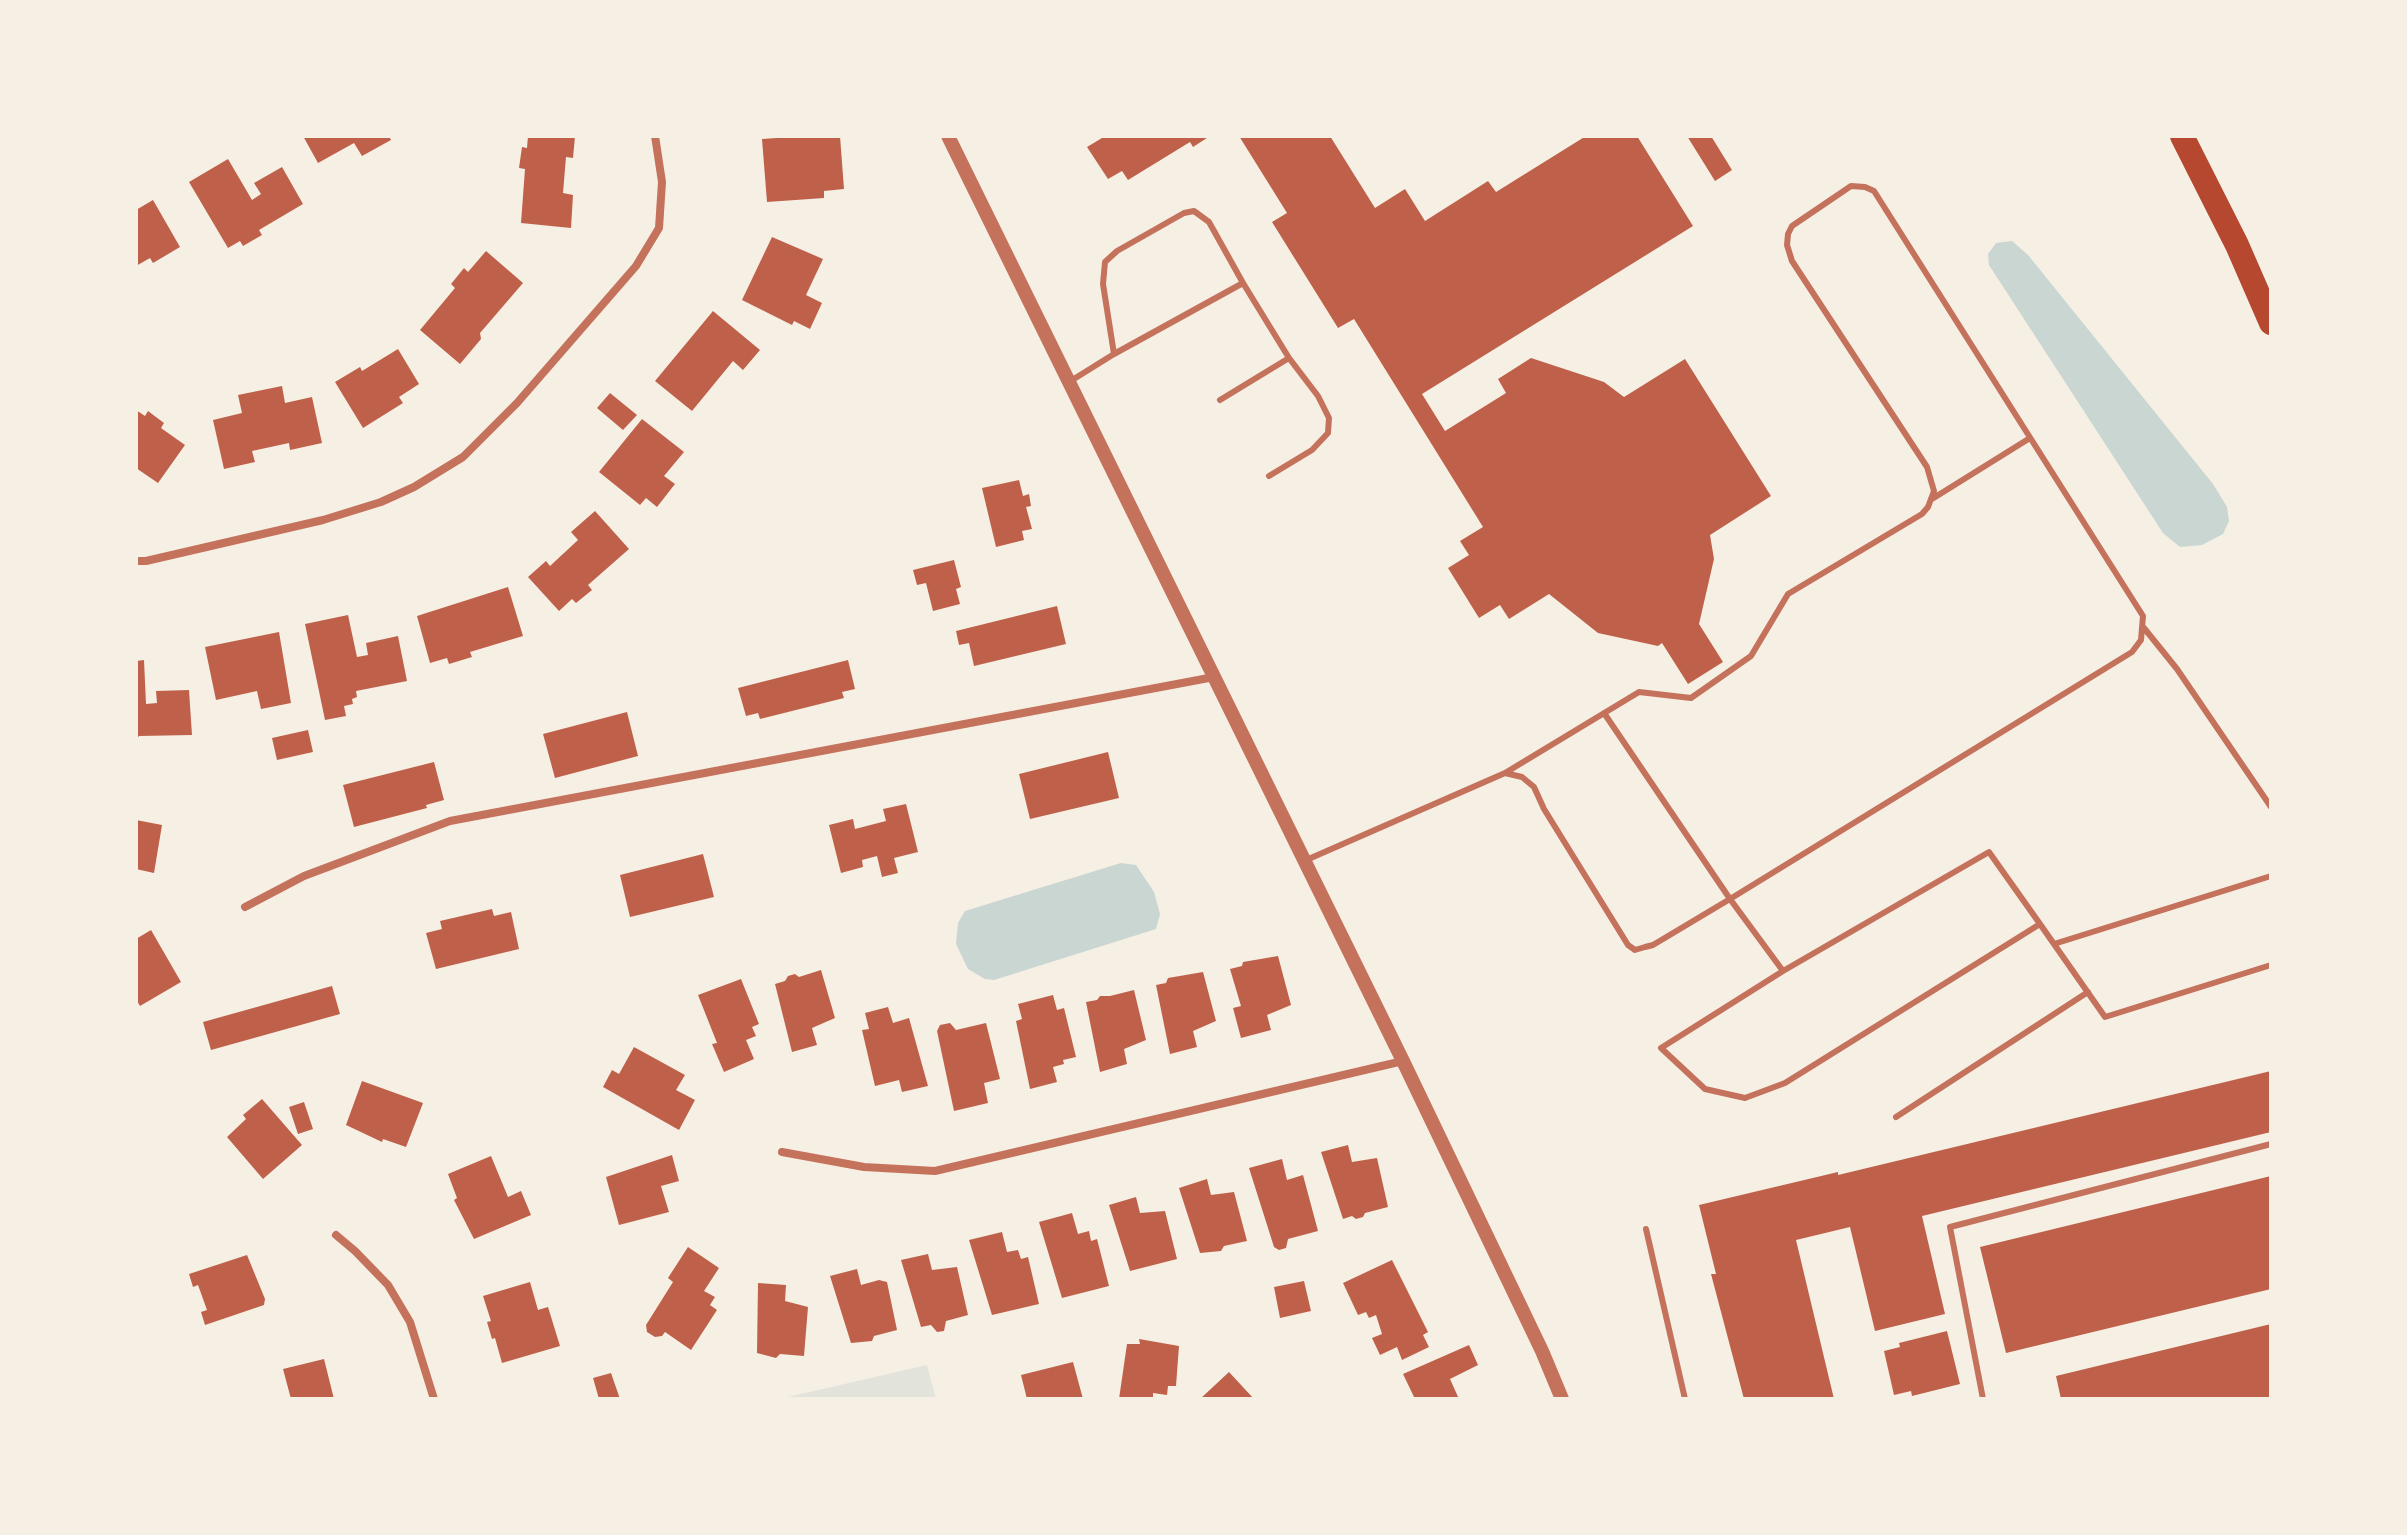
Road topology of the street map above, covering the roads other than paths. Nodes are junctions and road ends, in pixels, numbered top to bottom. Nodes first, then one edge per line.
1 (655, 136) edge
2 (948, 136) edge
3 (2182, 136) edge
4 (1243, 283) junction
5 (2271, 323) edge
6 (1114, 354) junction
7 (1289, 358) junction
8 (1069, 382) junction
9 (1220, 400) dead end
10 (2030, 438) junction
11 (1269, 476) dead end
12 (1932, 499) junction
13 (136, 561) edge
14 (2144, 628) junction
15 (1214, 677) junction
16 (1604, 713) junction
17 (1505, 773) junction
18 (2271, 807) edge
19 (1304, 861) junction
20 (2271, 876) edge
21 (1730, 899) junction
22 (245, 907) dead end
23 (2040, 924) junction
24 (2054, 944) junction
25 (2271, 965) edge
26 (1783, 971) junction
27 (2088, 992) junction
28 (1403, 1061) junction
29 (1896, 1117) dead end
30 (2271, 1144) edge
31 (782, 1152) dead end
32 (1646, 1229) dead end
33 (336, 1235) dead end
34 (434, 1399) edge
35 (1562, 1399) edge
36 (1685, 1399) edge
37 (1983, 1399) edge

1 - 13 street
2 - 8 street
3 - 5 highway
4 - 6 lane
4 - 6 lane
4 - 7 lane
6 - 8 lane
7 - 9 lane
7 - 11 lane
8 - 15 street
10 - 12 lane
10 - 12 lane
10 - 14 lane
12 - 16 lane
14 - 18 lane
14 - 21 lane
15 - 19 street
15 - 22 street
16 - 17 lane
16 - 21 lane
17 - 19 lane
17 - 21 lane
19 - 28 street
20 - 24 lane
21 - 26 lane
23 - 24 lane
23 - 26 lane
23 - 26 lane
24 - 27 lane
25 - 27 lane
27 - 29 lane
28 - 31 street
28 - 35 street
30 - 37 lane
32 - 36 lane
33 - 34 street

